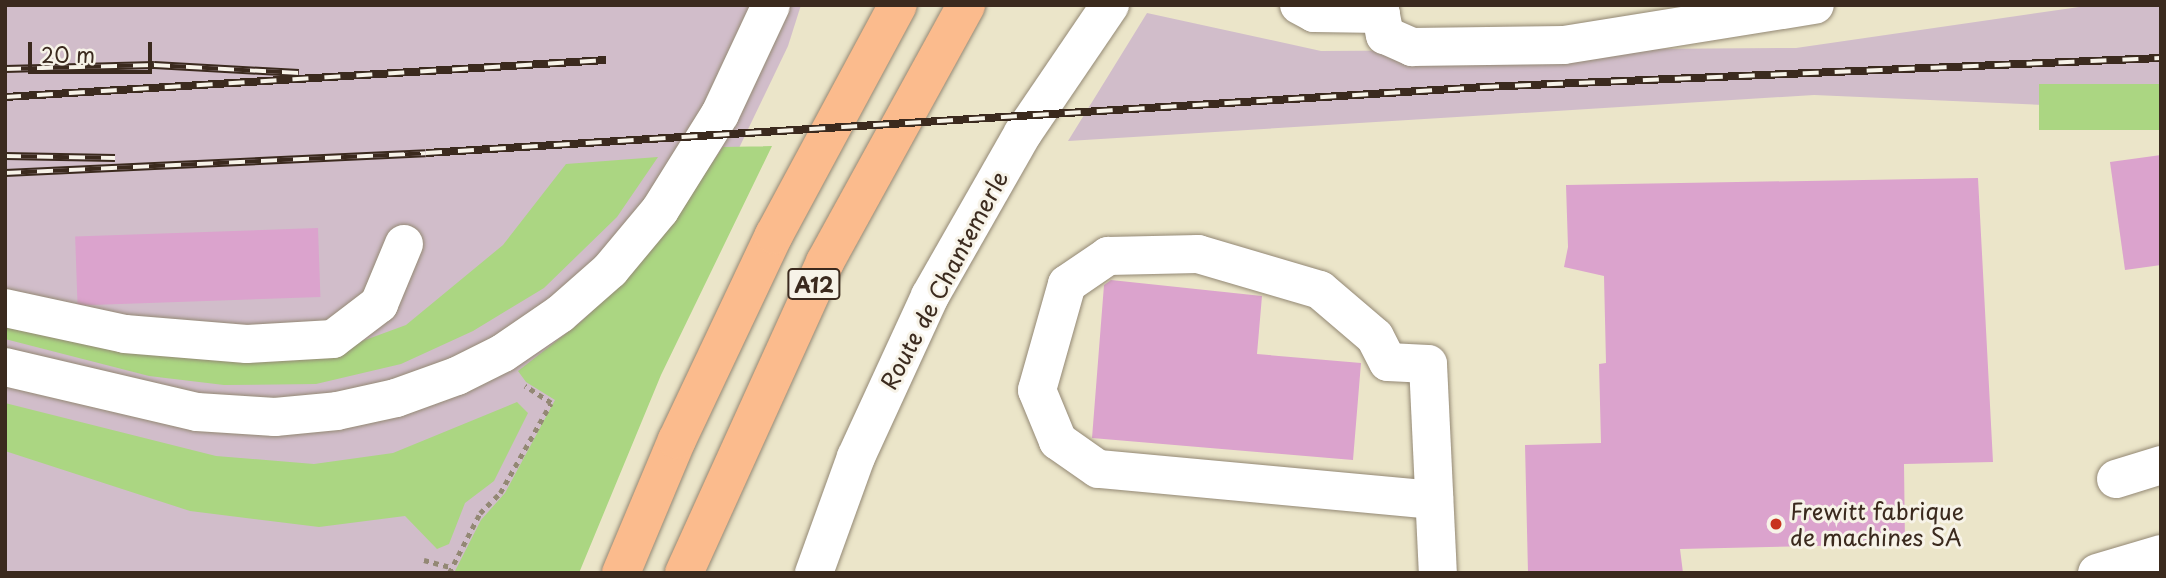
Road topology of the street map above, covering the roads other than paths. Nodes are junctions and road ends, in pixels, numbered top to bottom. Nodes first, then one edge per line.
1 (771, 5) edge
2 (898, 5) edge
3 (966, 5) edge
4 (1110, 5) edge
5 (1299, 5) edge
6 (1815, 5) edge
7 (1381, 18) edge
8 (404, 244) dead end
9 (5, 308) edge
10 (5, 367) edge
11 (2161, 465) edge
12 (2116, 479) dead end
13 (1434, 500) junction
14 (2161, 554) edge
15 (621, 573) edge
16 (684, 573) edge
17 (814, 573) edge
18 (1438, 573) edge
19 (2097, 573) edge

1 - 10 street
2 - 15 highway, A12
3 - 16 highway, A12
4 - 17 street, Route de Chantemerle
5 - 7 street
6 - 7 street
8 - 9 street
11 - 12 street
13 - 13 street
13 - 18 street
14 - 19 street

